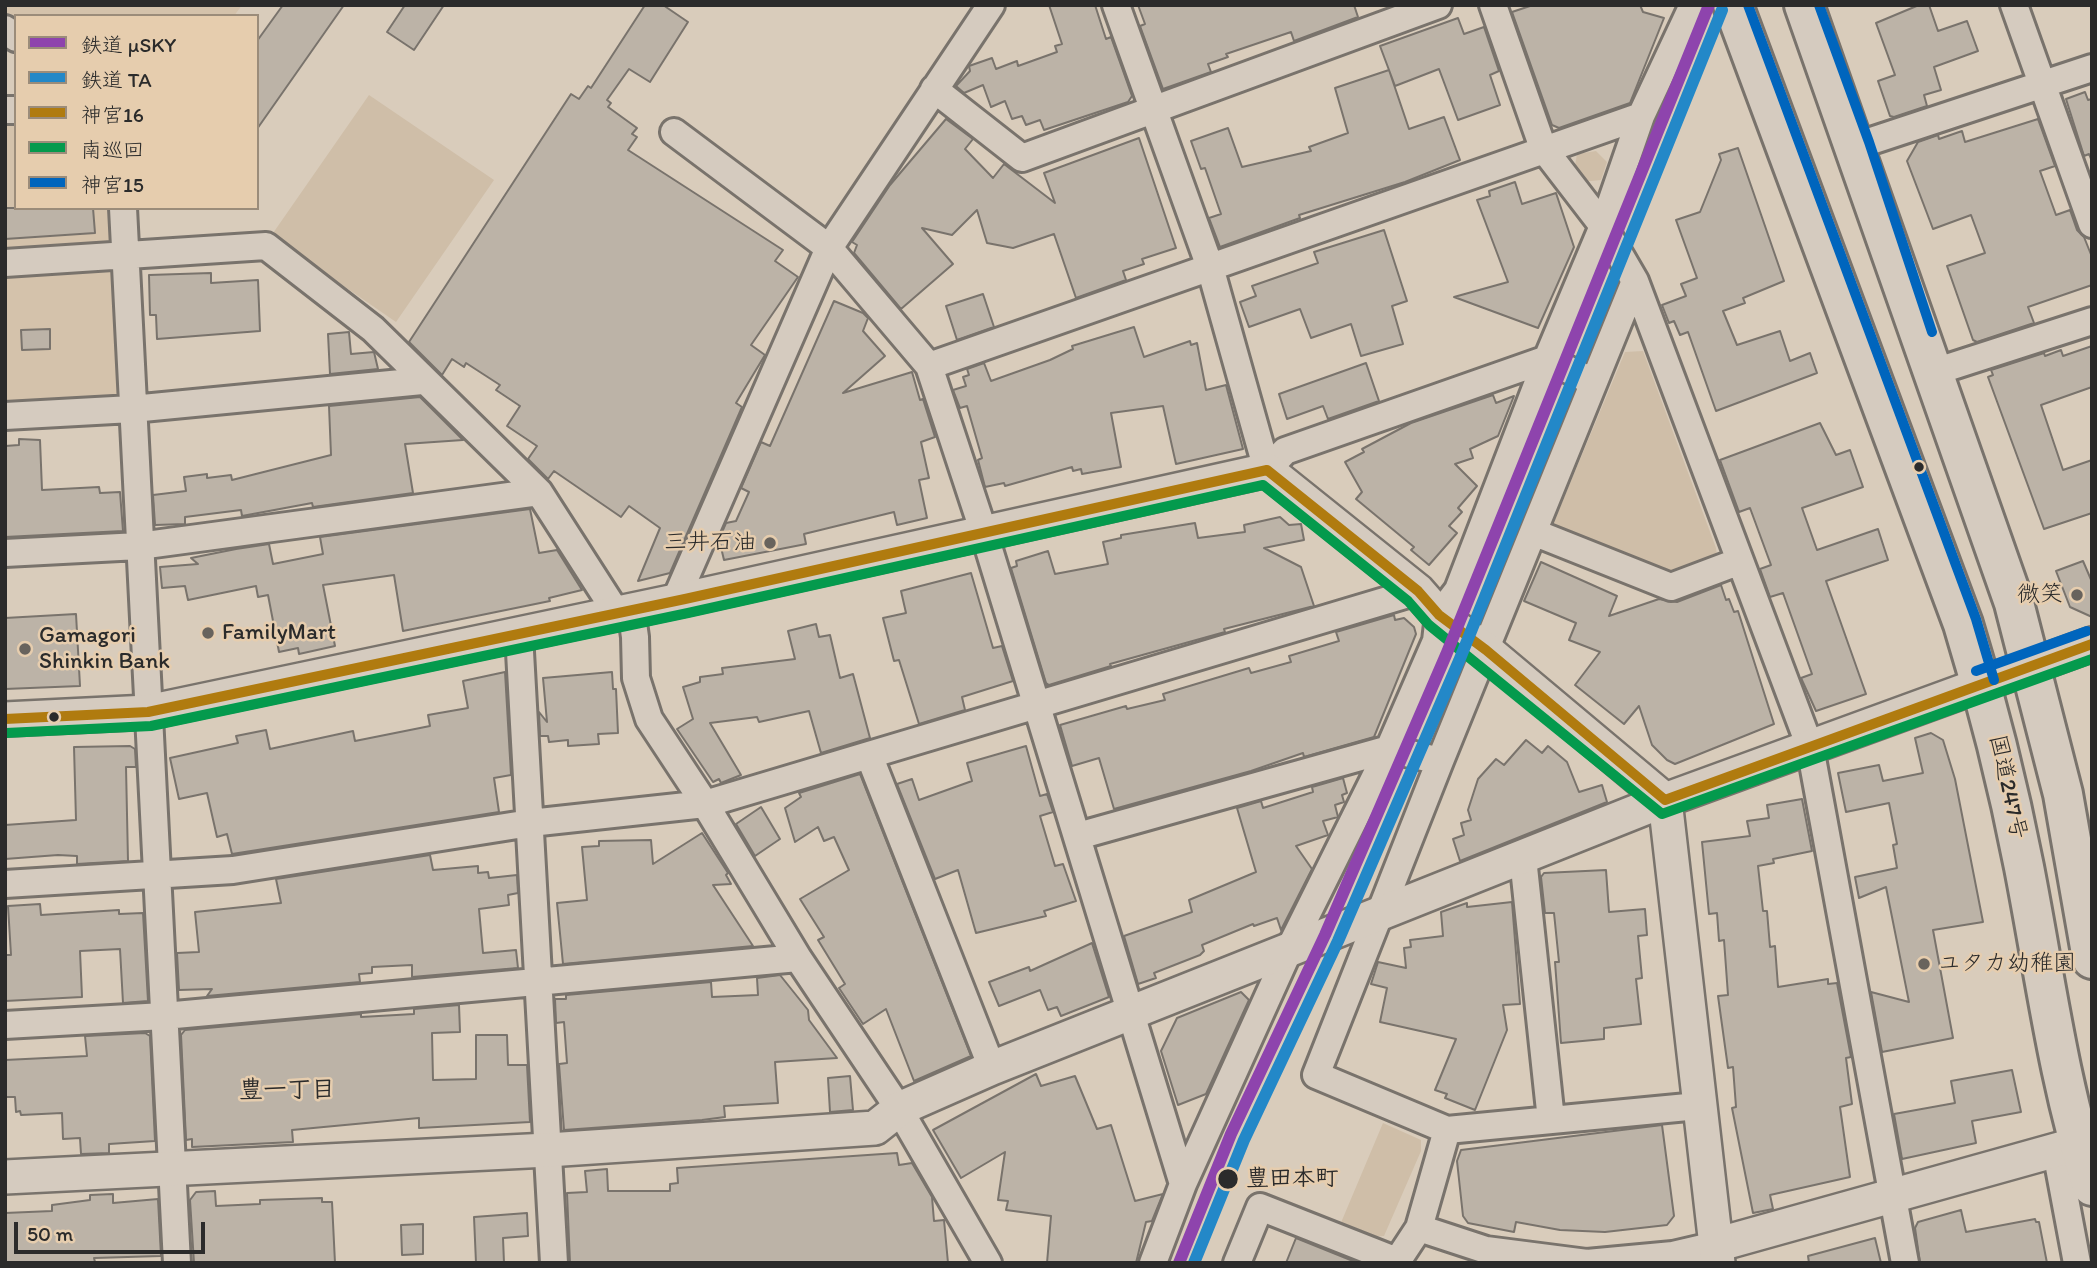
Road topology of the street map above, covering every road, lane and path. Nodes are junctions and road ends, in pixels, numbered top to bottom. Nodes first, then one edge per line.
1 (991, 5) edge
2 (1116, 5) edge
3 (1438, 5) edge
4 (1493, 5) edge
5 (1693, 5) edge
6 (1733, 5) edge
7 (1804, 5) edge
8 (2014, 5) edge
9 (2092, 68) edge
10 (2042, 86) junction
11 (934, 89) junction
12 (1154, 110) junction
13 (1641, 116) junction
14 (674, 132) dead end
15 (1856, 146) junction
16 (1543, 148) junction
17 (123, 210) edge
18 (2091, 221) edge
19 (1604, 226) junction
20 (829, 248) junction
21 (124, 257) junction
22 (5, 263) edge
23 (1210, 267) junction
24 (1635, 281) junction
25 (2092, 321) edge
26 (1547, 359) junction
27 (929, 366) junction
28 (1931, 373) junction
29 (422, 381) junction
30 (1593, 382) junction
31 (132, 409) junction
32 (5, 415) edge
33 (1267, 470) junction
34 (539, 492) junction
35 (1533, 531) junction
36 (984, 533) junction
37 (139, 546) junction
38 (5, 553) edge
39 (1740, 561) junction
40 (675, 601) junction
41 (1428, 603) junction
42 (623, 611) junction
43 (519, 634) junction
44 (2092, 644) edge
45 (1486, 650) junction
46 (2033, 665) junction
47 (1981, 684) junction
48 (1036, 706) junction
49 (148, 712) junction
50 (5, 719) edge
51 (1810, 747) junction
52 (1389, 748) junction
53 (869, 755) junction
54 (1440, 761) junction
55 (1664, 800) junction
56 (705, 804) junction
57 (530, 823) junction
58 (1078, 836) junction
59 (1522, 858) junction
60 (156, 874) junction
61 (5, 884) edge
62 (2087, 903) edge
63 (1381, 910) junction
64 (1290, 948) junction
65 (798, 958) junction
66 (2092, 959) edge
67 (538, 981) junction
68 (1130, 1013) junction
69 (164, 1016) junction
70 (5, 1024) edge
71 (992, 1068) junction
72 (1698, 1106) junction
73 (898, 1109) junction
74 (1550, 1120) junction
75 (1447, 1130) junction
76 (2075, 1145) edge
77 (548, 1150) junction
78 (172, 1170) junction
79 (5, 1177) edge
80 (1183, 1184) junction
81 (2092, 1186) edge
82 (1892, 1197) junction
83 (1419, 1228) junction
84 (1717, 1254) edge
85 (1396, 1262) edge
86 (177, 1263) edge
87 (554, 1263) edge
88 (988, 1263) edge
89 (1153, 1263) edge
90 (1237, 1263) edge
91 (1587, 1263) edge
92 (1905, 1263) edge
93 (2077, 1263) edge

1 - 11 street
2 - 12 street
3 - 12 street
4 - 16 street
5 - 13 street
6 - 47 highway, 国道247号
7 - 15 highway
8 - 10 street
9 - 10 street
10 - 15 street
10 - 18 street
11 - 12 street
11 - 20 street
12 - 23 street
13 - 16 street
13 - 19 street
14 - 20 street
15 - 28 highway
16 - 19 street
16 - 23 street
17 - 21 street
19 - 24 street
19 - 26 street
20 - 27 street
20 - 40 street
21 - 22 street
21 - 29 street
21 - 31 street
23 - 27 street
23 - 33 street
24 - 30 street
24 - 39 street
25 - 28 street
26 - 30 street
26 - 33 street
26 - 41 street
27 - 36 street
28 - 46 highway
29 - 31 street
29 - 34 street
30 - 35 street
31 - 32 street
31 - 37 street
33 - 36 street
33 - 41 street
34 - 37 street
34 - 42 street
35 - 39 street
35 - 45 street
36 - 40 street
36 - 48 street
37 - 38 street
37 - 49 street
39 - 51 street
40 - 42 street
41 - 45 street
41 - 48 street
41 - 52 street
42 - 43 street
42 - 56 street
43 - 49 street
43 - 57 street
44 - 46 street
45 - 54 street
45 - 55 street
46 - 47 street
46 - 62 highway
47 - 51 street
47 - 76 highway, 国道247号
48 - 53 street
48 - 58 street
49 - 50 street
49 - 60 street
51 - 55 street
51 - 82 street
52 - 54 street
52 - 58 street
52 - 64 street
53 - 56 street
53 - 71 street
54 - 63 street
55 - 59 street
55 - 72 street
56 - 57 street
56 - 65 street
57 - 60 street
57 - 67 street
58 - 68 street
59 - 63 street
59 - 74 street
60 - 61 street
60 - 69 street
62 - 66 highway
63 - 64 street
63 - 75 street
64 - 68 street
64 - 80 street
65 - 67 street
65 - 73 street
67 - 69 street
67 - 77 street
68 - 71 street
68 - 80 street
69 - 70 street
69 - 78 street
71 - 73 street
72 - 74 street
72 - 84 street
73 - 77 street
73 - 88 street
74 - 75 street
75 - 83 street
76 - 81 highway, 国道247号
76 - 82 street
76 - 93 street
77 - 78 street
77 - 87 street
78 - 79 street
78 - 86 street
80 - 89 street
82 - 84 street
82 - 92 street
83 - 85 street
83 - 91 street
84 - 91 street
85 - 90 street

